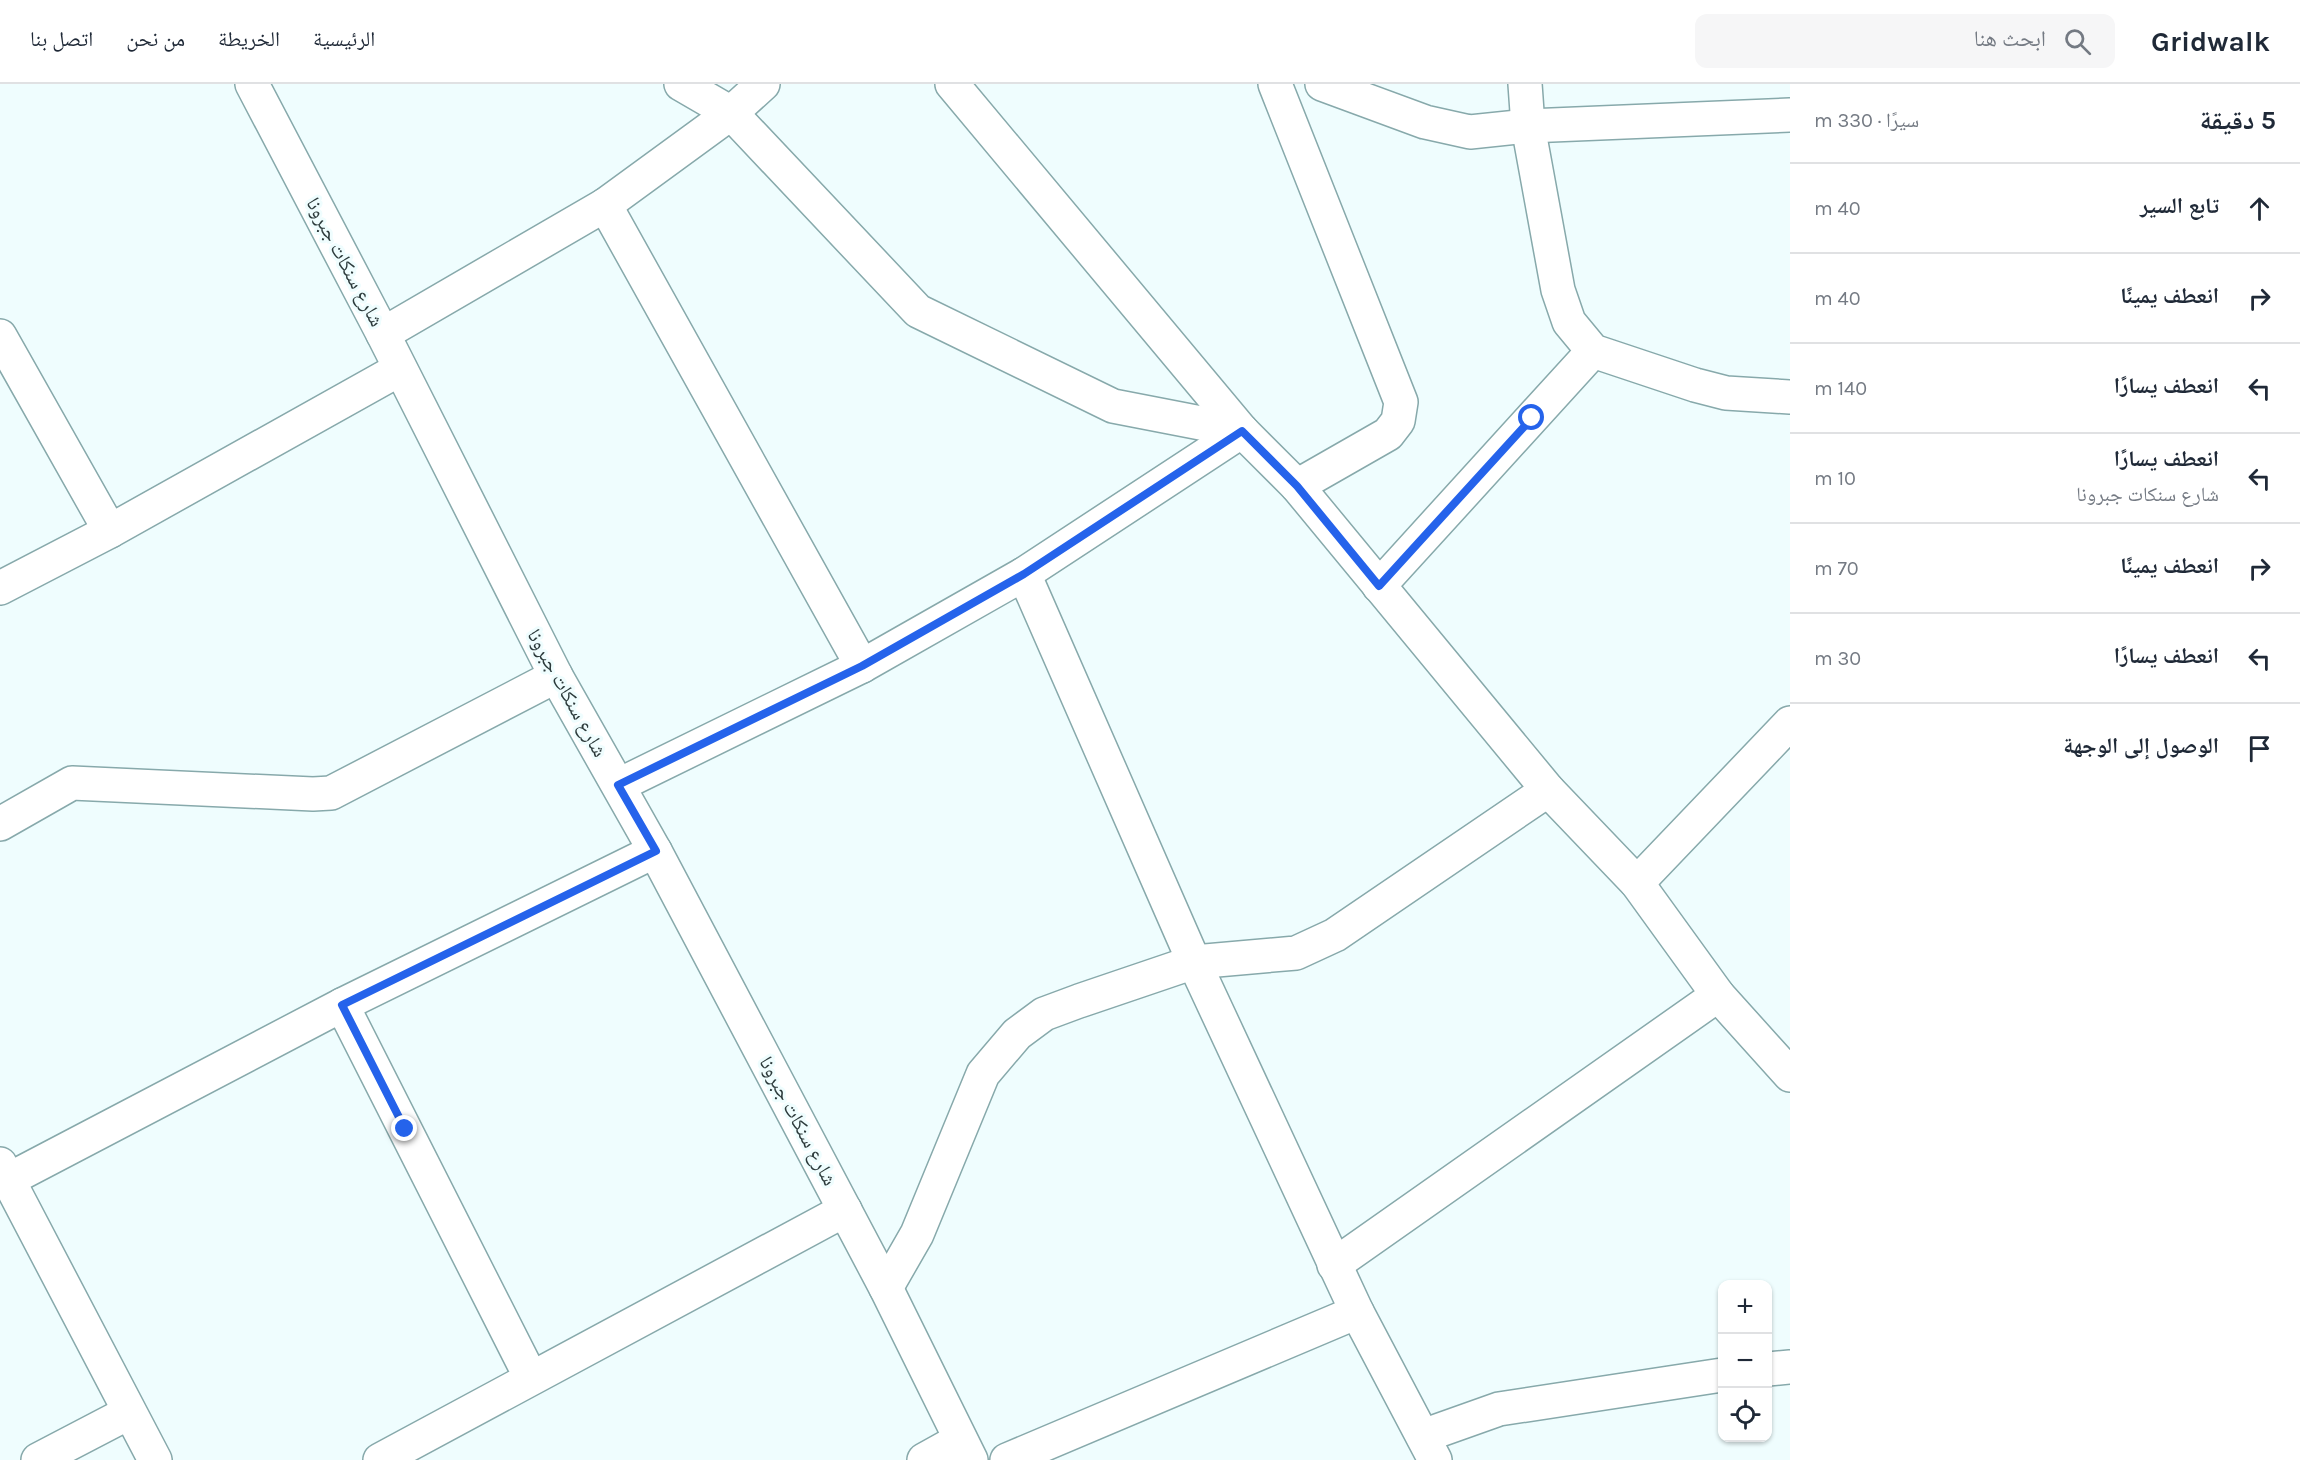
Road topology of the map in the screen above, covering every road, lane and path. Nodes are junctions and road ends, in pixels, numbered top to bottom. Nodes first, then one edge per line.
1 (252, 84) edge
2 (681, 84) edge
3 (763, 84) edge
4 (952, 84) edge
5 (1275, 84) edge
6 (1322, 84) edge
7 (1525, 84) edge
8 (731, 113) junction
9 (1790, 115) edge
10 (1528, 126) junction
11 (605, 205) junction
12 (383, 334) junction
13 (0, 336) edge
14 (1593, 351) junction
15 (399, 369) junction
16 (1790, 397) edge
17 (1242, 431) junction
18 (1297, 486) junction
19 (110, 531) junction
20 (1024, 574) junction
21 (1379, 586) junction
22 (0, 588) edge
23 (862, 666) junction
24 (556, 676) junction
25 (1790, 723) edge
26 (618, 785) junction
27 (1548, 790) junction
28 (0, 824) edge
29 (656, 851) junction
30 (1637, 883) junction
31 (1194, 962) junction
32 (1718, 995) junction
33 (342, 1005) junction
34 (1790, 1075) edge
35 (4, 1172) edge
36 (845, 1210) junction
37 (1334, 1265) junction
38 (886, 1288) junction
39 (1356, 1312) junction
40 (1790, 1367) edge
41 (1772, 1369) edge
42 (1718, 1376) edge
43 (531, 1378) junction
44 (128, 1413) junction
45 (1429, 1448) edge
46 (424, 1450) edge
47 (966, 1450) edge
48 (38, 1460) edge
49 (155, 1460) edge
50 (380, 1460) edge
51 (924, 1460) edge
52 (1007, 1460) edge

1 - 12 street, شارع سنكات جبرونا
2 - 8 street
3 - 8 street
4 - 17 street
5 - 18 street
6 - 10 street
7 - 10 street
8 - 11 street
8 - 17 street
9 - 10 street
10 - 14 street
11 - 12 street
11 - 23 street
12 - 15 street, شارع سنكات جبرونا
13 - 19 street
14 - 16 street
14 - 21 street
15 - 19 street
15 - 24 street, شارع سنكات جبرونا
17 - 18 street
17 - 20 street
18 - 21 street
19 - 22 street
20 - 23 street
20 - 31 street
21 - 27 street
23 - 26 street
24 - 26 street, شارع سنكات جبرونا
24 - 28 street
25 - 30 street
26 - 29 street, شارع سنكات جبرونا
27 - 30 street
27 - 31 street
29 - 33 street
29 - 36 street, شارع سنكات جبرونا
30 - 32 street
31 - 37 street
31 - 38 street
32 - 34 street
32 - 37 street
33 - 35 street
33 - 43 street
35 - 44 street
36 - 38 street, شارع سنكات جبرونا
36 - 43 street
37 - 39 street
38 - 47 street, شارع سنكات جبرونا
39 - 45 street
39 - 52 street
40 - 41 street
42 - 45 street
43 - 46 street
44 - 48 street
44 - 49 street
46 - 50 street
47 - 51 street

